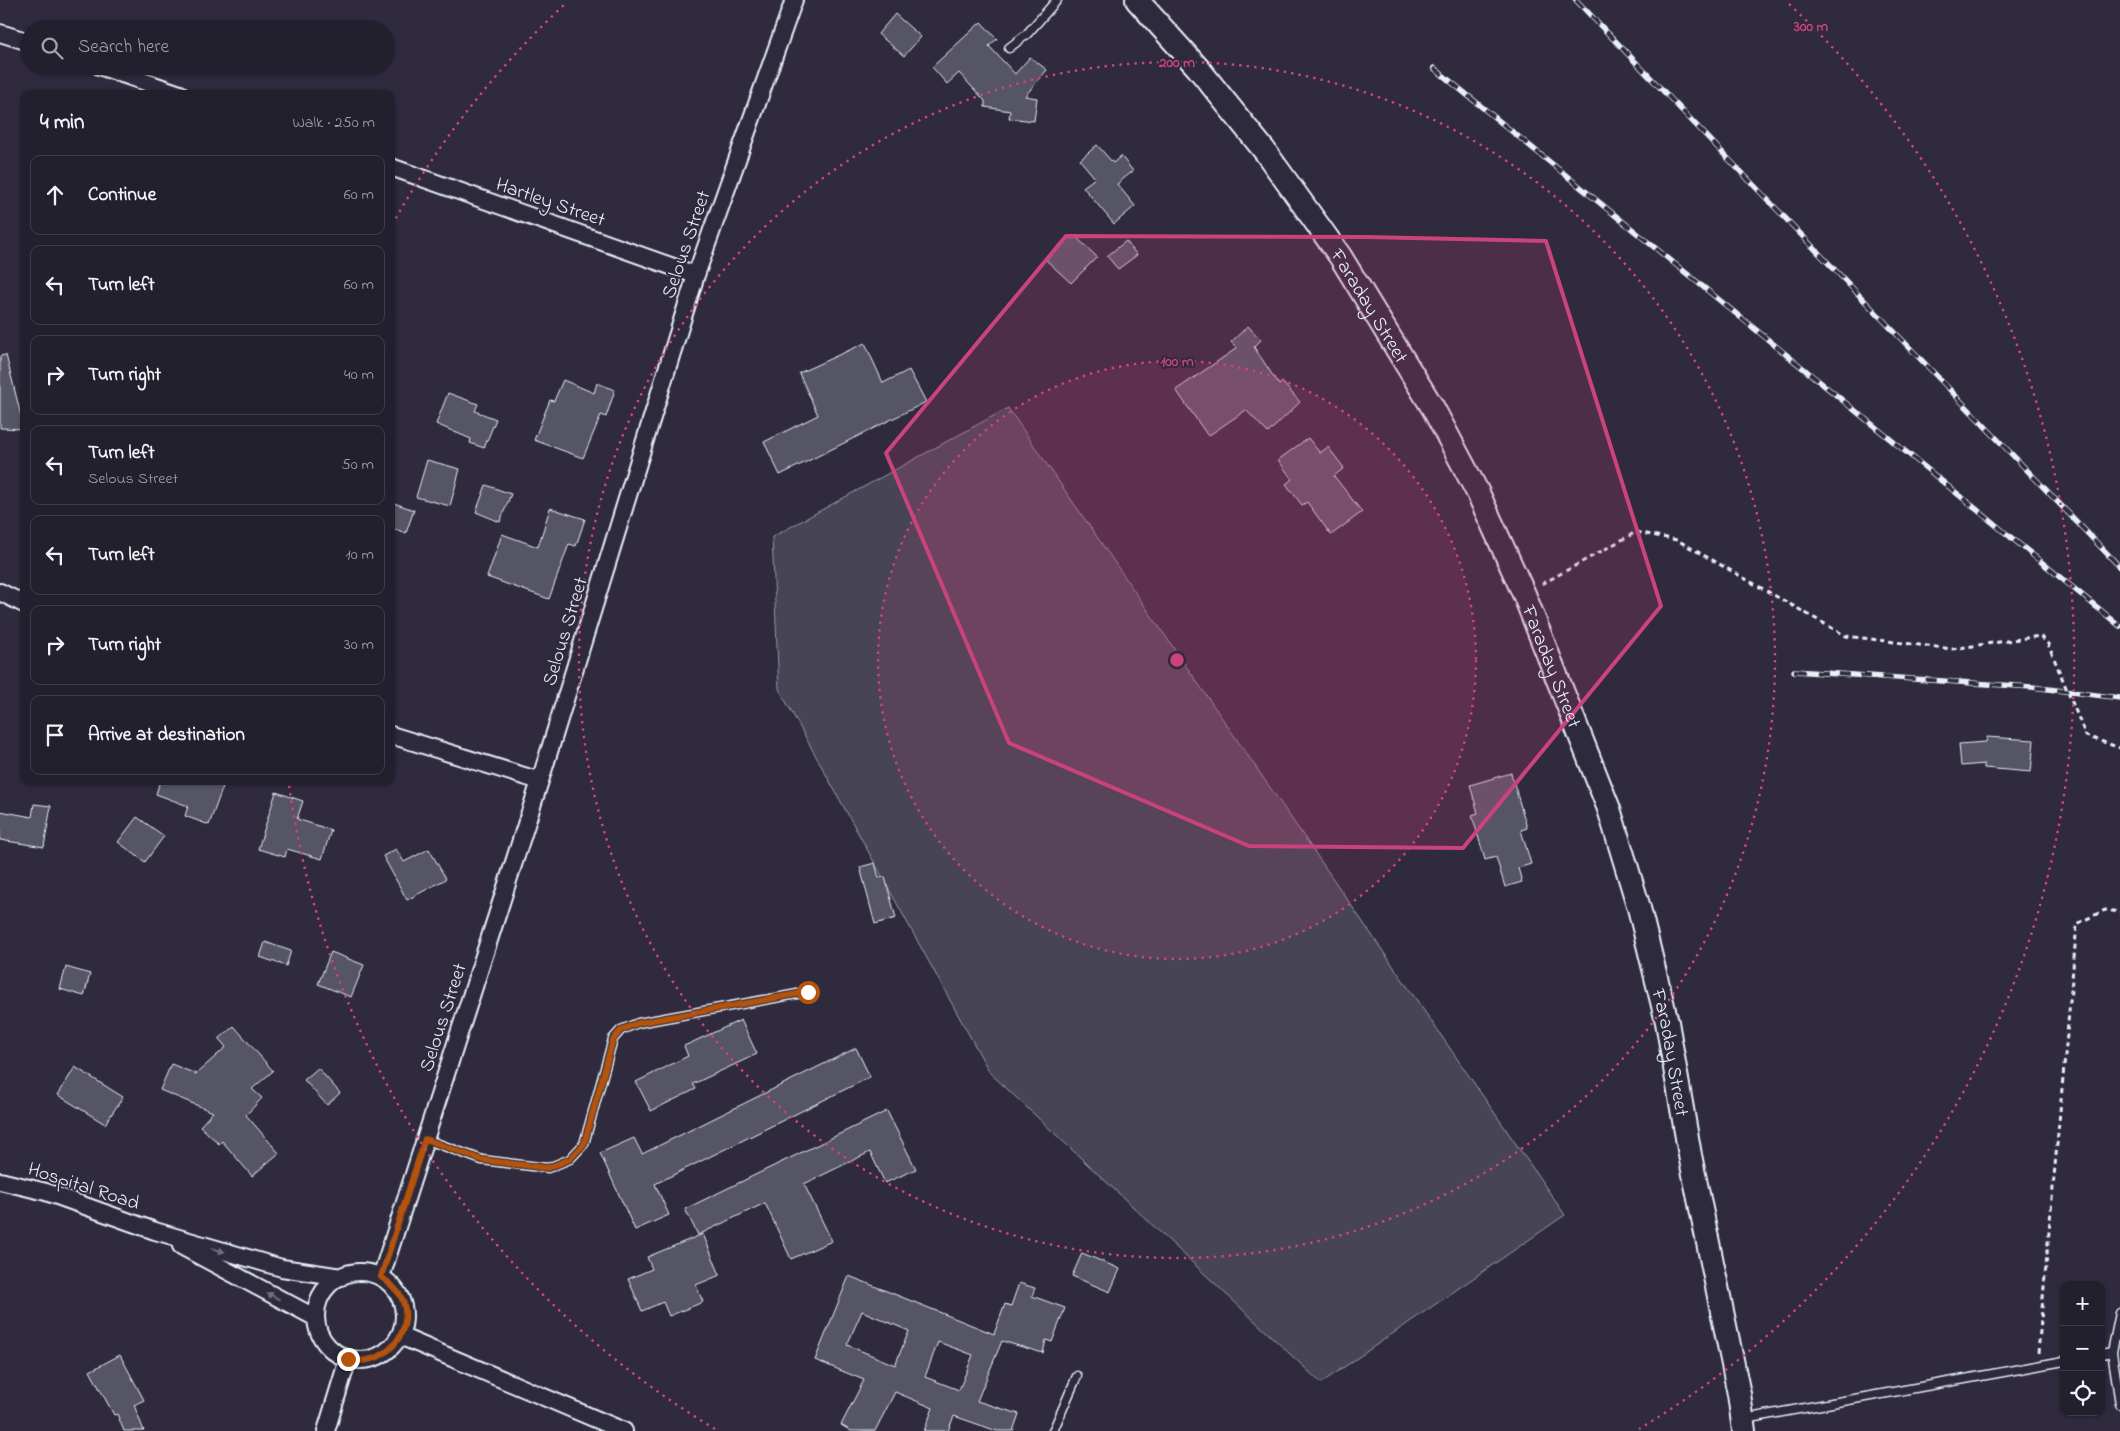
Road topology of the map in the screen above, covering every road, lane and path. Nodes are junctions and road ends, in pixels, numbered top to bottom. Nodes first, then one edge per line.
1 (794, 0) edge
2 (1057, 0) edge
3 (1137, 0) edge
4 (0, 32) edge
5 (20, 39) edge
6 (1009, 48) dead end
7 (125, 75) edge
8 (168, 90) edge
9 (395, 168) edge
10 (696, 274) junction
11 (0, 592) edge
12 (1524, 594) junction
13 (20, 602) edge
14 (395, 736) edge
15 (2120, 748) edge
16 (540, 781) junction
17 (2120, 912) edge
18 (808, 992) dead end
19 (425, 1139) junction
20 (0, 1181) edge
21 (155, 1231) junction
22 (341, 1277) junction
23 (381, 1277) junction
24 (2120, 1313) edge
25 (316, 1318) junction
26 (400, 1336) junction
27 (2112, 1352) junction
28 (2105, 1353) edge
29 (348, 1359) junction
30 (2060, 1362) edge
31 (2037, 1366) junction
32 (1077, 1376) dead end
33 (2120, 1404) edge
34 (1743, 1425) edge
35 (326, 1431) edge
36 (624, 1431) edge
37 (1053, 1431) edge

1 - 10 street, Selous Street
2 - 6 lane
3 - 12 street, Faraday Street
4 - 5 street
7 - 8 street
9 - 10 street, Hartley Street
10 - 16 street, Selous Street
11 - 13 street
12 - 15 path
12 - 34 street, Faraday Street
14 - 16 street
16 - 19 street, Selous Street
17 - 31 path
18 - 19 lane
19 - 23 street, Selous Street
20 - 21 street, Hospital Road
21 -> 22 street
25 -> 21 street
22 - 23 street
22 - 25 street
23 - 26 street
24 - 27 lane
25 - 29 street
26 - 29 street
26 - 36 street
27 - 28 lane
27 - 33 lane
29 - 35 street
30 - 31 lane
31 - 34 lane
32 - 37 lane

